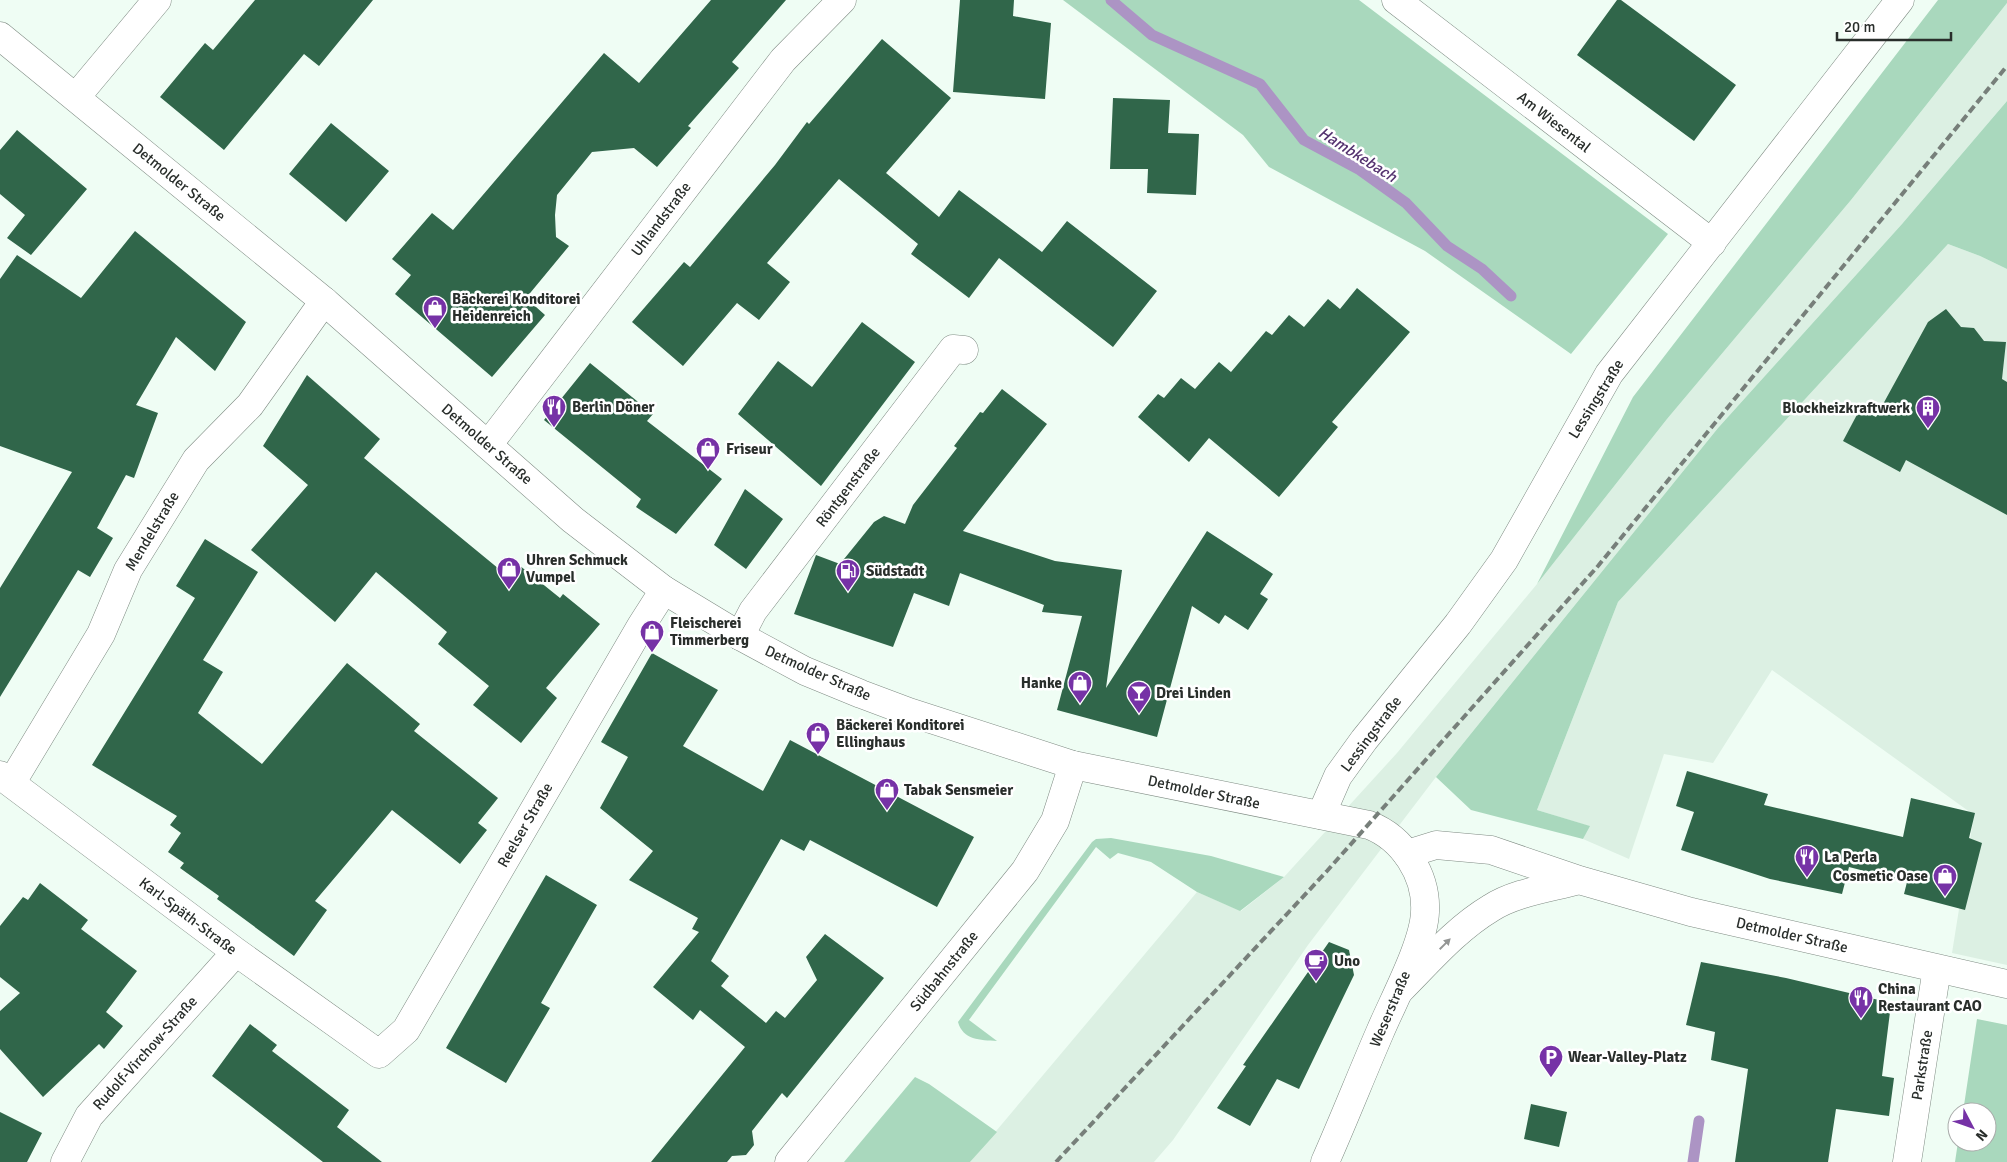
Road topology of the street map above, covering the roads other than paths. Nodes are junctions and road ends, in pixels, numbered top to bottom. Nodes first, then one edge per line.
1 (157, 0) edge
2 (842, 0) edge
3 (1396, 0) edge
4 (1900, 0) edge
5 (0, 36) edge
6 (76, 97) junction
7 (1712, 243) junction
8 (324, 301) junction
9 (964, 350) dead end
10 (488, 445) junction
11 (664, 590) junction
12 (740, 636) junction
13 (1074, 765) junction
14 (6, 778) edge
15 (1321, 815) junction
16 (1407, 854) junction
17 (1579, 880) junction
18 (236, 952) junction
19 (1937, 968) junction
20 (2007, 984) edge
21 (1399, 991) junction
22 (379, 1054) joint
23 (65, 1162) edge
24 (789, 1162) edge
25 (1325, 1162) edge
26 (1907, 1162) edge

1 - 6 street
2 - 10 street, Uhlandstraße
3 - 7 street, Am Wiesental
4 - 7 street, Lessingstraße
5 - 6 street, Detmolder Straße
6 - 8 street, Detmolder Straße
7 - 15 street, Lessingstraße
8 - 10 street, Detmolder Straße
8 - 14 street, Mendelstraße
9 - 12 street, Röntgenstraße
10 - 11 street, Detmolder Straße
11 - 12 street, Detmolder Straße
11 - 22 street, Reelser Straße
12 - 13 street, Detmolder Straße
13 - 15 street, Detmolder Straße
13 - 24 street, Südbahnstraße
14 - 18 street, Karl-Späth-Straße
15 - 16 street, Detmolder Straße
16 - 17 street, Detmolder Straße
16 - 21 street, Weserstraße
17 - 19 street, Detmolder Straße
21 -> 17 street
18 - 22 street, Karl-Späth-Straße
18 - 23 street, Rudolf-Virchow-Straße
19 - 20 street, Detmolder Straße
19 - 26 street, Parkstraße
21 - 25 street, Weserstraße

